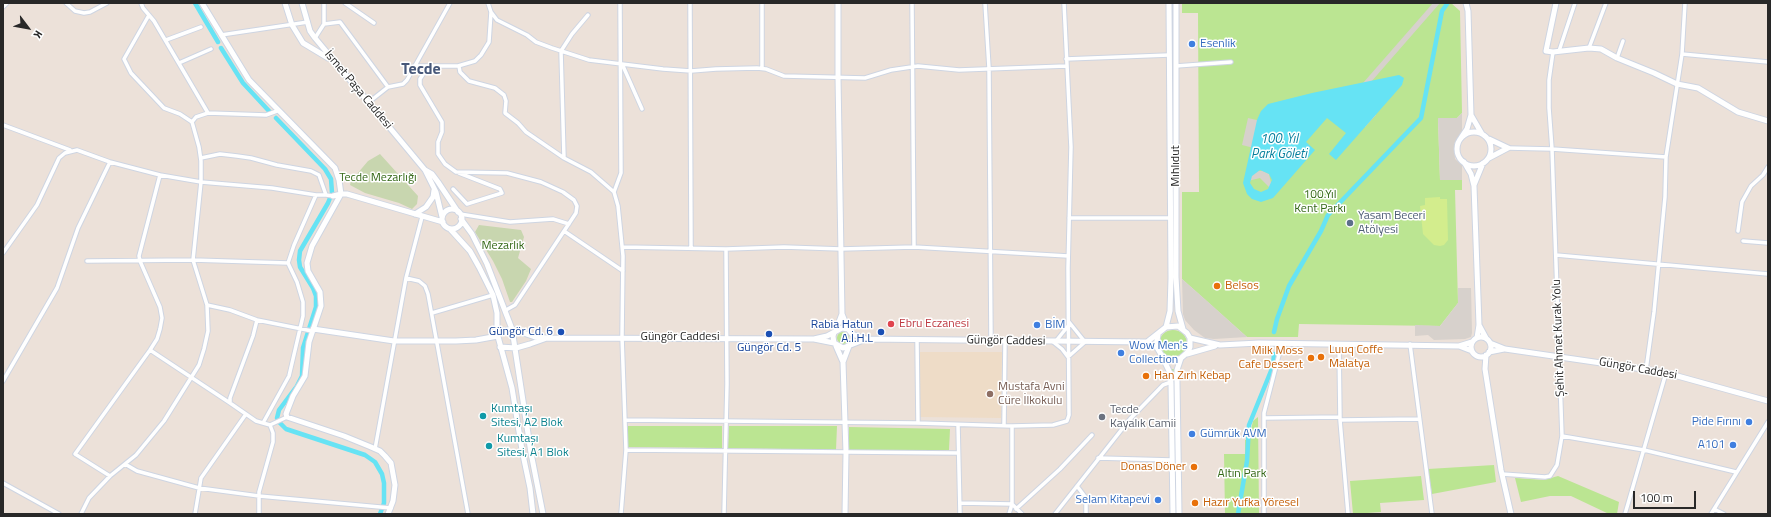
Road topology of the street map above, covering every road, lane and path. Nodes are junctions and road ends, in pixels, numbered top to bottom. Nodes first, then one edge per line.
1 (7, 3) edge
2 (66, 3) edge
3 (107, 3) edge
4 (141, 3) edge
5 (202, 3) edge
6 (285, 3) edge
7 (302, 3) edge
8 (324, 3) edge
9 (345, 3) edge
10 (450, 3) edge
11 (488, 3) edge
12 (620, 3) edge
13 (690, 3) edge
14 (762, 3) edge
15 (838, 3) edge
16 (912, 3) edge
17 (984, 3) edge
18 (1064, 3) edge
19 (1169, 3) edge
20 (1176, 3) edge
21 (1466, 3) edge
22 (1470, 3) edge
23 (1556, 3) edge
24 (1576, 3) edge
25 (1606, 3) edge
26 (1685, 3) edge
27 (3, 7) edge
28 (1468, 11) junction
29 (491, 12) junction
30 (149, 15) junction
31 (588, 15) dead end
32 (308, 22) junction
33 (374, 23) dead end
34 (324, 24) junction
35 (292, 25) junction
36 (201, 27) dead end
37 (221, 35) junction
38 (315, 38) junction
39 (166, 40) junction
40 (1623, 41) dead end
41 (1589, 48) junction
42 (211, 50) dead end
43 (561, 51) junction
44 (1556, 52) junction
45 (1682, 54) junction
46 (1169, 55) junction
47 (1066, 58) junction
48 (1617, 58) junction
49 (333, 61) junction
50 (1230, 62) dead end
51 (1768, 62) edge
52 (179, 63) junction
53 (622, 63) junction
54 (414, 66) junction
55 (459, 66) junction
56 (1066, 66) junction
57 (1176, 66) junction
58 (428, 67) junction
59 (911, 67) junction
60 (762, 68) junction
61 (989, 68) junction
62 (691, 71) junction
63 (838, 77) junction
64 (1677, 84) junction
65 (388, 87) junction
66 (369, 102) junction
67 (642, 109) dead end
68 (277, 111) junction
69 (208, 113) junction
70 (1471, 116) junction
71 (1768, 121) edge
72 (192, 122) junction
73 (3, 125) edge
74 (1484, 136) junction
75 (1461, 138) junction
76 (1508, 148) junction
77 (1552, 149) junction
78 (70, 150) junction
79 (1666, 157) junction
80 (201, 158) junction
81 (564, 158) junction
82 (1486, 160) junction
83 (110, 162) junction
84 (1464, 162) junction
85 (1768, 167) edge
86 (425, 170) junction
87 (456, 172) junction
88 (160, 175) junction
89 (201, 182) junction
90 (1474, 186) junction
91 (453, 189) dead end
92 (434, 190) junction
93 (614, 192) junction
94 (341, 194) junction
95 (316, 195) junction
96 (329, 196) junction
97 (414, 214) junction
98 (460, 215) junction
99 (422, 216) junction
100 (1069, 218) junction
101 (1170, 218) junction
102 (442, 220) junction
103 (569, 224) junction
104 (450, 229) junction
105 (564, 231) junction
106 (1738, 231) dead end
107 (1743, 241) dead end
108 (1768, 243) edge
109 (623, 247) junction
110 (691, 247) junction
111 (914, 247) junction
112 (726, 249) junction
113 (841, 249) junction
114 (990, 252) junction
115 (3, 253) edge
116 (1556, 255) junction
117 (1068, 256) junction
118 (193, 260) junction
119 (87, 261) dead end
120 (140, 261) junction
121 (288, 263) junction
122 (1659, 264) junction
123 (623, 271) junction
124 (1768, 274) edge
125 (406, 278) junction
126 (492, 295) junction
127 (207, 305) junction
128 (506, 310) junction
129 (432, 313) junction
130 (842, 314) junction
131 (257, 320) junction
132 (1069, 323) junction
133 (1479, 325) junction
134 (1166, 327) junction
135 (300, 328) junction
136 (512, 329) junction
137 (848, 329) junction
138 (1183, 329) junction
139 (312, 330) junction
140 (835, 332) junction
141 (498, 334) junction
142 (852, 334) junction
143 (1158, 335) junction
144 (622, 337) junction
145 (726, 337) junction
146 (547, 338) junction
147 (1190, 338) junction
148 (1477, 338) junction
149 (1486, 338) junction
150 (814, 339) junction
151 (866, 339) junction
152 (917, 340) junction
153 (394, 341) junction
154 (437, 341) junction
155 (991, 341) junction
156 (1005, 341) junction
157 (1054, 341) junction
158 (1069, 342) junction
159 (1085, 342) junction
160 (1147, 342) junction
161 (1472, 342) junction
162 (1490, 343) junction
163 (835, 344) junction
164 (1282, 344) junction
165 (1339, 344) junction
166 (1410, 344) junction
167 (850, 345) junction
168 (1220, 345) junction
169 (1459, 346) junction
170 (500, 347) junction
171 (516, 348) junction
172 (1505, 349) junction
173 (150, 350) junction
174 (1158, 350) junction
175 (1472, 351) junction
176 (1488, 353) junction
177 (1162, 356) junction
178 (1184, 356) junction
179 (1477, 356) junction
180 (1559, 356) junction
181 (1068, 357) junction
182 (843, 362) junction
183 (1485, 369) junction
184 (1646, 370) junction
185 (1666, 373) junction
186 (192, 377) junction
187 (3, 381) edge
188 (1171, 382) junction
189 (1768, 401) edge
190 (230, 403) junction
191 (246, 414) junction
192 (287, 417) junction
193 (1265, 418) junction
194 (1340, 418) junction
195 (1419, 419) junction
196 (625, 420) junction
197 (727, 421) junction
198 (845, 422) junction
199 (1768, 422) edge
200 (263, 423) junction
201 (918, 423) junction
202 (270, 425) junction
203 (958, 425) junction
204 (1004, 426) junction
205 (1012, 426) junction
206 (1092, 435) dead end
207 (1562, 436) junction
208 (375, 449) junction
209 (626, 450) junction
210 (1644, 450) junction
211 (726, 452) junction
212 (846, 453) junction
213 (958, 453) junction
214 (1098, 458) junction
215 (1171, 460) junction
216 (125, 464) junction
217 (1736, 472) junction
218 (1502, 474) junction
219 (110, 476) junction
220 (3, 483) edge
221 (1077, 486) junction
222 (199, 488) junction
223 (259, 496) junction
224 (960, 503) junction
225 (1012, 504) junction
226 (390, 508) junction
227 (1016, 509) junction
228 (1714, 509) junction
229 (59, 514) edge
230 (81, 514) edge
231 (195, 514) edge
232 (259, 514) edge
233 (388, 514) edge
234 (468, 514) edge
235 (533, 514) edge
236 (543, 514) edge
237 (621, 514) edge
238 (724, 514) edge
239 (845, 514) edge
240 (960, 514) edge
241 (1009, 514) edge
242 (1022, 514) edge
243 (1055, 514) edge
244 (1086, 514) edge
245 (1172, 514) edge
246 (1179, 514) edge
247 (1264, 514) edge
248 (1348, 514) edge
249 (1432, 514) edge
250 (1511, 514) edge
251 (1625, 514) edge
252 (1711, 514) edge
253 (1724, 514) edge

1 - 27 street
2 - 3 street
4 - 30 street
5 - 37 main road
6 - 35 main road
7 - 32 main road, İsmet Paşa Caddesi
8 - 34 street
9 - 33 street
10 - 54 street
11 - 29 street
12 - 53 street
13 - 62 street
14 - 60 street
15 - 63 main road
16 - 59 street
17 - 61 street
18 - 47 street
19 - 46 main road, Mıhlıdut
20 - 57 main road, Mıhlıdut
21 - 28 main road
22 - 28 main road
23 - 44 main road
24 - 44 street, Şehit Ahmet Kurak Yolu
25 - 41 street
26 - 45 street
28 - 70 main road
29 - 43 street
29 - 55 street
30 - 39 street
30 - 72 street
31 - 43 street
32 - 35 street
32 - 38 main road, İsmet Paşa Caddesi
34 - 38 street
34 - 65 street
35 - 37 street
35 - 49 main road
36 - 39 street
37 - 68 main road
38 - 49 main road, İsmet Paşa Caddesi
39 - 52 street
40 - 48 street
41 - 44 main road
41 - 48 main road
42 - 52 street
43 - 53 street
43 - 81 street
44 - 77 street, Şehit Ahmet Kurak Yolu
45 - 51 street
45 - 64 street
46 - 47 street
46 - 101 main road, Mıhlıdut
47 - 56 street
48 - 64 main road
49 - 66 main road, İsmet Paşa Caddesi
50 - 57 street
52 - 69 street
53 - 62 street
53 - 67 street
53 - 93 street
54 - 58 street
54 - 65 street
55 - 58 street
55 - 81 street
56 - 61 street
56 - 100 street
57 - 138 main road, Mıhlıdut
58 - 87 street
59 - 61 street
59 - 63 street
59 - 111 street
60 - 62 street
60 - 63 street
61 - 114 street
62 - 110 street
63 - 113 main road
64 - 71 main road
64 - 79 street
65 - 66 street
66 - 86 main road, İsmet Paşa Caddesi
68 - 69 street
68 - 94 main road
69 - 72 street
70 - 74 main road
70 - 75 main road
72 - 80 street
73 - 78 street
74 - 75 main road
74 - 76 main road
74 - 82 main road
75 - 84 main road
76 - 77 street
76 - 82 main road
77 - 79 street
77 - 116 street, Şehit Ahmet Kurak Yolu
78 - 83 street
78 - 115 street
79 - 122 street
80 - 89 street
80 - 96 street
81 - 93 street
82 - 84 main road
82 - 90 main road
83 - 88 street
83 - 187 street
84 - 90 main road
85 - 106 street
86 - 92 main road
86 - 98 main road
87 - 91 street
87 - 103 street
88 - 89 street
88 - 120 street
89 - 95 street
89 - 118 street
90 - 133 main road
92 - 97 main road
92 - 102 main road
93 - 109 street
94 - 96 main road
94 - 97 main road
94 - 139 main road
95 - 96 street
95 - 121 street
97 - 99 main road
98 - 102 main road
98 - 103 street
98 - 104 main road
98 - 128 main road
99 - 102 main road
99 - 125 street
100 - 101 street
100 - 117 street
101 - 134 main road, Mıhlıdut
102 - 104 main road
103 - 105 street
104 - 126 main road
105 - 123 street
105 - 128 street
107 - 108 street
109 - 110 street
109 - 123 street
110 - 112 street
111 - 113 street
111 - 114 street
112 - 113 street
112 - 145 street
113 - 130 main road
114 - 117 street
114 - 155 street
116 - 122 street
116 - 180 street, Şehit Ahmet Kurak Yolu
117 - 132 street
118 - 120 street
118 - 121 street
118 - 127 street
119 - 120 street
120 - 173 street
121 - 135 street
122 - 124 street
122 - 184 street
123 - 144 street
125 - 129 street
125 - 153 street
126 - 129 street
126 - 141 main road
127 - 131 street
127 - 186 street
128 - 136 main road
129 - 154 street
130 - 137 main road
130 - 140 main road
131 - 135 street
131 - 190 street
132 - 157 street
132 - 158 street
132 - 159 street
133 - 148 main road
133 - 149 main road
134 - 138 main road
134 - 143 main road
135 - 139 street
135 - 200 street
136 - 141 main road
136 - 146 main road
136 - 171 main road
137 - 140 main road
137 - 142 main road
138 - 147 main road
139 - 153 main road
139 - 192 main road
140 - 150 main road
140 - 163 main road
141 - 154 main road
141 - 170 main road
142 - 151 main road
142 - 167 main road
143 - 160 main road
143 - 174 main road
144 - 145 main road, Güngör Caddesi
144 - 146 main road, Güngör Caddesi
144 - 196 street
145 - 150 main road, Güngör Caddesi
145 - 197 street
146 - 171 main road
147 - 168 main road
147 - 178 main road
148 - 149 main road
148 - 161 main road
149 - 162 main road
150 - 163 main road
151 - 152 main road, Güngör Caddesi
151 - 167 main road
152 - 155 main road, Güngör Caddesi
152 - 201 street
153 - 154 main road
153 - 208 street
154 - 234 street
155 - 156 main road, Güngör Caddesi
156 - 157 main road, Güngör Caddesi
156 - 204 street
157 - 158 main road, Güngör Caddesi
157 - 181 street
158 - 159 main road, Güngör Caddesi
158 - 181 street
159 - 160 main road, Güngör Caddesi
159 - 181 street
160 - 174 main road
161 - 169 main road
161 - 175 main road
162 - 172 main road, Güngör Caddesi
162 - 176 main road
163 - 167 main road
163 - 182 main road
164 - 165 main road
164 - 168 main road
164 - 193 street
165 - 166 main road
165 - 194 street
166 - 169 main road
166 - 195 street
167 - 182 main road
168 - 178 main road
169 - 175 main road
170 - 171 main road
170 - 235 main road
171 - 236 main road
172 - 176 main road, Güngör Caddesi
172 - 180 main road, Güngör Caddesi
173 - 186 street
173 - 219 street
174 - 177 main road
175 - 179 main road
176 - 179 main road
176 - 183 main road
177 - 178 main road
177 - 188 main road
178 - 246 main road
179 - 183 main road
180 - 184 main road, Güngör Caddesi
180 - 207 street, Şehit Ahmet Kurak Yolu
181 - 205 street
182 - 198 main road
183 - 218 main road
184 - 185 main road, Güngör Caddesi
185 - 189 main road, Güngör Caddesi
185 - 210 street
186 - 190 street
186 - 216 street
188 - 214 street
188 - 215 main road
190 - 191 street
191 - 200 street
191 - 222 street
192 - 202 street
192 - 208 main road
193 - 194 street
193 - 247 street
194 - 195 street
194 - 248 street
195 - 249 street
196 - 197 street
196 - 209 street
197 - 198 street
197 - 211 street
198 - 201 street
198 - 212 main road
199 - 217 street
200 - 202 street
201 - 203 street
202 - 223 street
203 - 204 street
203 - 213 street
204 - 205 street
205 - 225 street
206 - 227 street
207 - 210 street
207 - 218 street, Şehit Ahmet Kurak Yolu
208 - 226 main road
209 - 211 street
209 - 237 street
210 - 217 street
210 - 251 street
211 - 212 street
211 - 238 street
212 - 213 street
212 - 239 main road
213 - 224 street
214 - 215 street
214 - 221 street
215 - 245 main road
216 - 219 street
216 - 222 street
217 - 228 street
218 - 250 main road
219 - 230 street
220 - 229 street
221 - 243 street
221 - 244 street
222 - 223 street
222 - 231 street
223 - 226 street
223 - 232 street
224 - 225 street
224 - 240 street
225 - 227 street
225 - 241 street
226 - 233 main road
227 - 242 street
228 - 252 street
228 - 253 street

